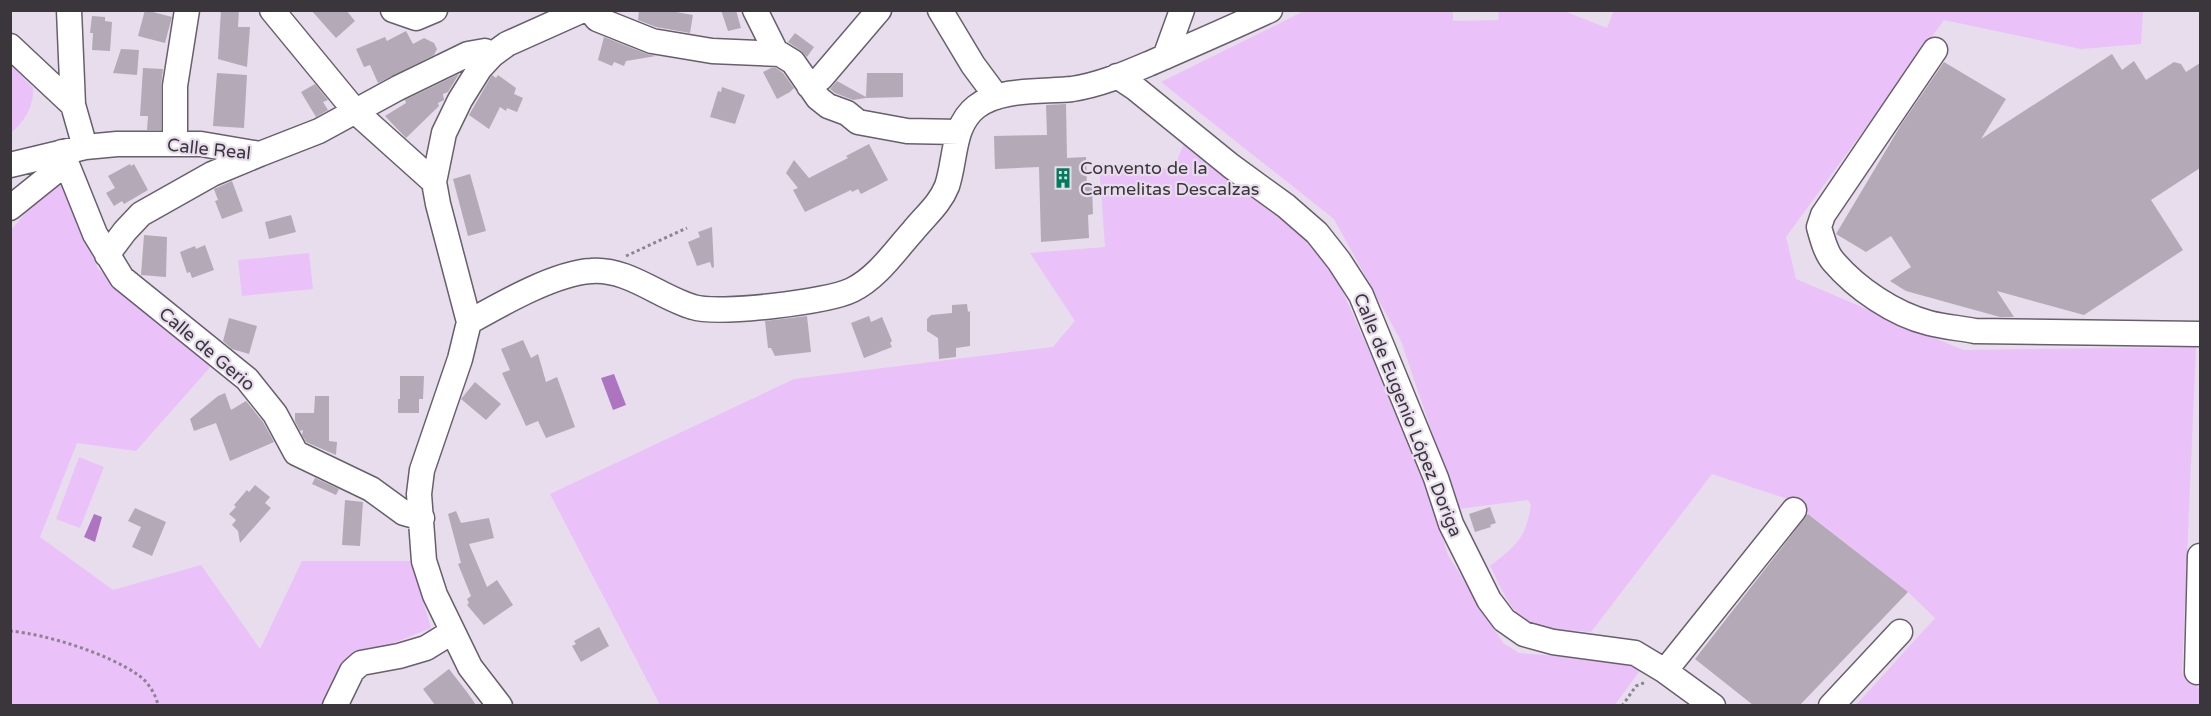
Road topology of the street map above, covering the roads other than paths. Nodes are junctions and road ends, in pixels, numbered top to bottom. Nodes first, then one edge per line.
1 (69, 10) edge
2 (187, 10) edge
3 (272, 10) edge
4 (393, 10) edge
5 (435, 10) edge
6 (755, 10) edge
7 (879, 10) edge
8 (940, 10) edge
9 (1182, 10) edge
10 (1270, 10) edge
11 (576, 12) edge
12 (10, 46) edge
13 (1935, 51) dead end
14 (776, 52) junction
15 (492, 55) junction
16 (1165, 57) junction
17 (1118, 76) junction
18 (809, 86) junction
19 (996, 96) junction
20 (73, 105) junction
21 (356, 112) junction
22 (959, 132) junction
23 (175, 144) junction
24 (71, 154) junction
25 (260, 154) junction
26 (10, 165) edge
27 (434, 182) junction
28 (10, 208) edge
29 (107, 255) junction
30 (469, 322) junction
31 (2200, 333) edge
32 (1794, 510) dead end
33 (422, 518) junction
34 (2200, 556) edge
35 (452, 632) junction
36 (1900, 632) dead end
37 (1665, 670) junction
38 (2197, 672) dead end
39 (335, 705) edge
40 (500, 705) edge
41 (1713, 705) edge
42 (1831, 705) edge

1 - 20 street, Calle de Gerio
2 - 23 street
3 - 21 street
4 - 5 street
6 - 14 street
7 - 18 street
8 - 19 street
9 - 16 street
10 - 16 street
11 - 14 street
11 - 15 street
12 - 20 street
13 - 31 street
14 - 18 street
15 - 21 street, Calle Real
15 - 27 street
16 - 17 street
17 - 19 street
17 - 37 street, Calle de Eugenio López Doriga
18 - 22 street
19 - 22 street
20 - 24 street, Calle de Gerio
21 - 25 street, Calle Real
21 - 27 street
22 - 30 street
23 - 24 street, Calle Real
23 - 25 street, Calle Real
24 - 26 street, Calle Real
24 - 28 street
24 - 29 street, Calle de Gerio
25 - 29 street
27 - 30 street
29 - 33 street, Calle de Gerio
30 - 33 street
32 - 37 street
33 - 35 street
34 - 38 street
35 - 39 street
35 - 40 street
36 - 42 street
37 - 41 street, Calle de Eugenio López Doriga

